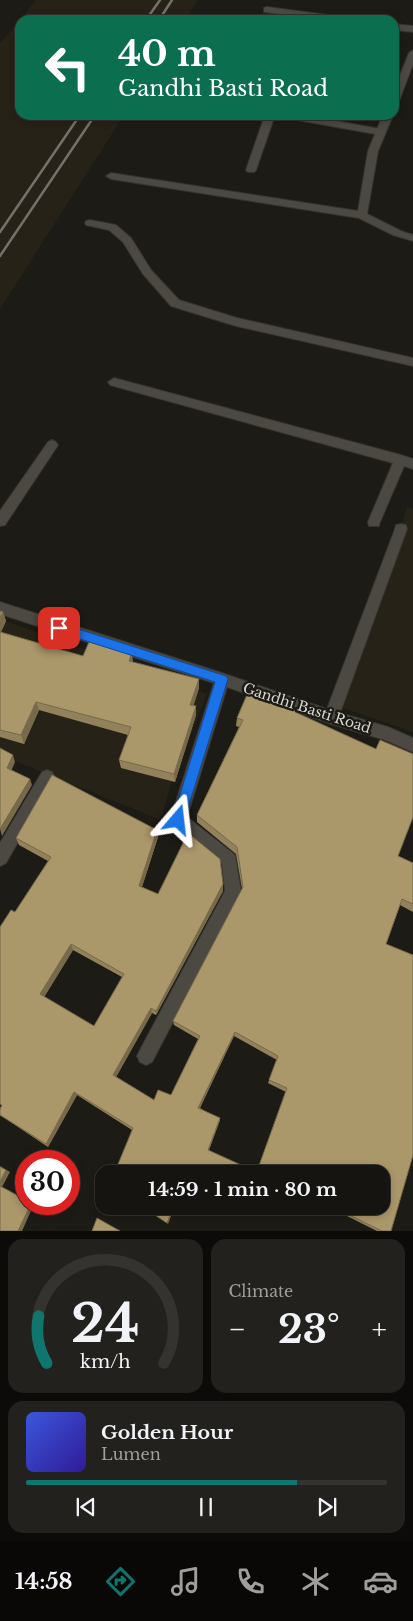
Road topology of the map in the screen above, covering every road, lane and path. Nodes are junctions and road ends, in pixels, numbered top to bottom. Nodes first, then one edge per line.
1 (267, 10) dead end
2 (305, 15) edge
3 (399, 28) edge
4 (413, 29) edge
5 (413, 53) edge
6 (408, 77) edge
7 (399, 92) edge
8 (268, 120) edge
9 (314, 120) edge
10 (386, 120) edge
11 (381, 132) junction
12 (251, 170) dead end
13 (111, 176) dead end
14 (362, 215) junction
15 (90, 224) dead end
16 (413, 238) edge
17 (413, 362) edge
18 (114, 382) dead end
19 (52, 445) dead end
20 (407, 462) edge
21 (0, 521) edge
22 (374, 522) dead end
23 (400, 529) dead end
24 (0, 608) edge
25 (222, 679) junction
26 (331, 717) junction
27 (413, 745) edge
28 (47, 777) dead end
29 (0, 858) edge
30 (146, 1056) dead end

1 - 2 street
3 - 4 street
5 - 6 street
6 - 7 street
8 - 12 street
9 - 11 street
10 - 11 street
11 - 14 street
13 - 14 street
14 - 16 street
15 - 17 street
18 - 20 street
19 - 21 street
20 - 22 street
23 - 26 street
24 - 25 street, Gandhi Basti Road
25 - 26 street, Gandhi Basti Road
25 - 30 street
26 - 27 street, Gandhi Basti Road
28 - 29 street

